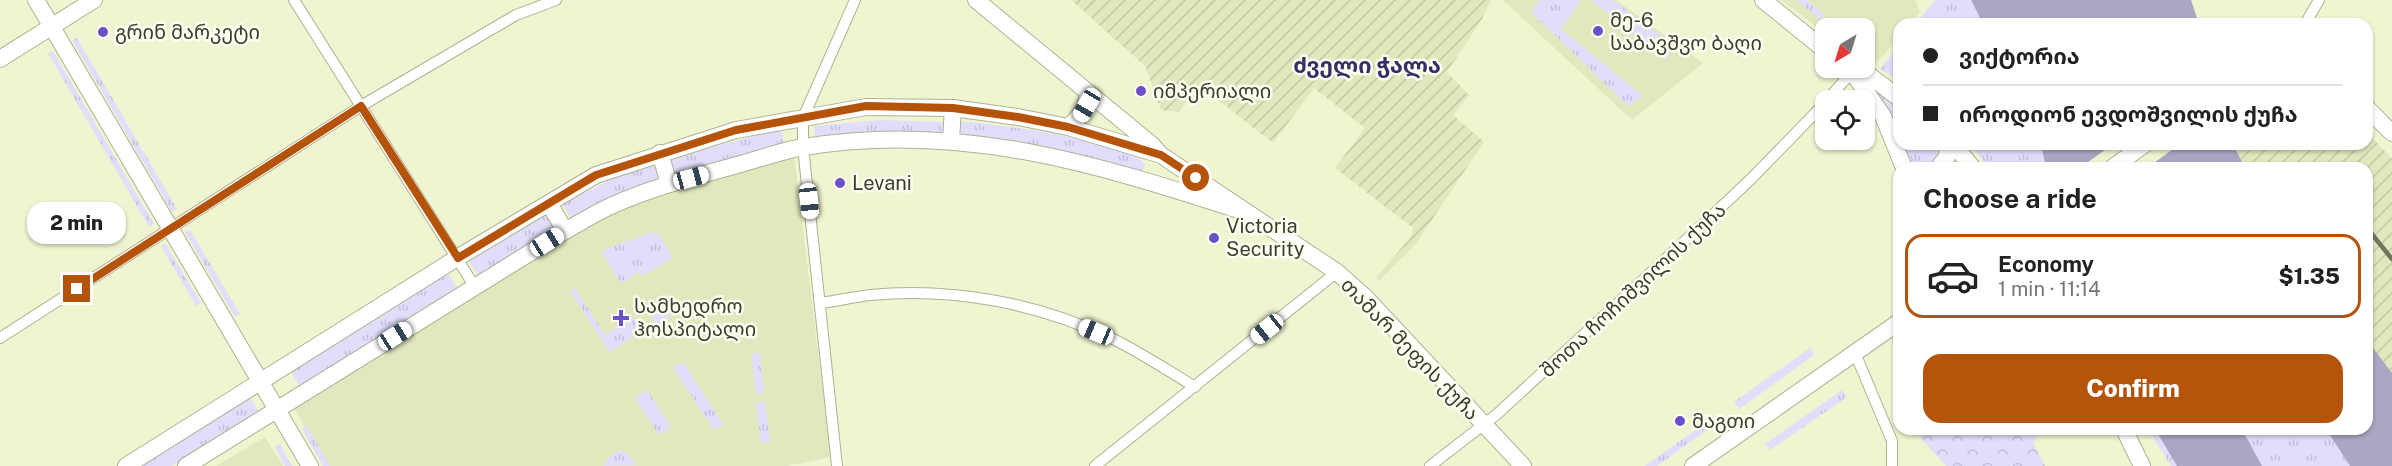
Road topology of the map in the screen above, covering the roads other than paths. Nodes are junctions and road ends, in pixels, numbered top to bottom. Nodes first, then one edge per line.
1 (36, 0) edge
2 (94, 0) edge
3 (294, 0) edge
4 (556, 0) edge
5 (855, 0) edge
6 (976, 0) edge
7 (1763, 0) edge
8 (2319, 0) edge
9 (2308, 18) edge
10 (52, 26) junction
11 (1815, 42) edge
12 (0, 59) edge
13 (1855, 78) edge
14 (1873, 78) edge
15 (1088, 93) junction
16 (1893, 93) edge
17 (361, 106) junction
18 (953, 108) junction
19 (1815, 112) edge
20 (2373, 114) edge
21 (803, 118) junction
22 (1068, 127) junction
23 (2392, 133) edge
24 (1893, 138) edge
25 (951, 140) junction
26 (803, 147) junction
27 (1958, 150) edge
28 (2137, 150) edge
29 (660, 153) junction
30 (1161, 155) junction
31 (1968, 162) edge
32 (2120, 162) edge
33 (1147, 180) junction
34 (669, 184) junction
35 (549, 202) junction
36 (1248, 213) junction
37 (171, 230) junction
38 (565, 231) junction
39 (458, 258) junction
40 (1337, 273) junction
41 (476, 286) junction
42 (820, 303) junction
43 (1893, 326) edge
44 (0, 338) edge
45 (1855, 353) junction
46 (262, 382) junction
47 (1195, 387) junction
48 (278, 409) junction
49 (1483, 424) junction
50 (2127, 435) edge
51 (126, 466) edge
52 (186, 466) edge
53 (310, 466) edge
54 (837, 466) edge
55 (1095, 466) edge
56 (1430, 466) edge
57 (1523, 466) edge
58 (1693, 466) edge
59 (1892, 466) edge
60 (2142, 466) edge

1 - 10 street
2 - 10 street
3 - 17 street
4 - 17 street
5 - 21 street
6 - 15 street, თამარ მეფის ქუჩა
7 - 11 street
8 - 9 street
10 - 12 street
10 - 37 street
13 - 24 street
14 - 16 street
15 - 22 street
15 - 30 street, თამარ მეფის ქუჩა
17 - 37 street
17 - 39 street
18 - 21 street
18 - 22 street
18 - 25 street
19 - 49 street, შოთა ჩოჩიშვილის ქუჩა
20 - 23 street
21 - 26 street
21 - 29 street
22 - 30 street
25 - 26 street
25 - 33 street
26 - 34 street
26 - 42 street
27 - 31 street
28 - 32 street
29 - 34 street
29 - 35 street
30 - 33 street
30 - 36 street, თამარ მეფის ქუჩა
33 - 36 street
34 - 38 street
35 - 38 street
35 - 39 street
36 - 40 street, თამარ მეფის ქუჩა
37 - 44 street
37 - 46 street
38 - 41 street
39 - 41 street
39 - 46 street
40 - 47 street
40 - 49 street, თამარ მეფის ქუჩა
41 - 48 street
42 - 47 street
42 - 54 street
43 - 45 street
45 - 58 street
45 - 59 street
46 - 48 street
46 - 51 street
47 - 55 street
48 - 52 street
48 - 53 street
49 - 56 street, შოთა ჩოჩიშვილის ქუჩა
49 - 57 street, თამარ მეფის ქუჩა
50 - 60 street

